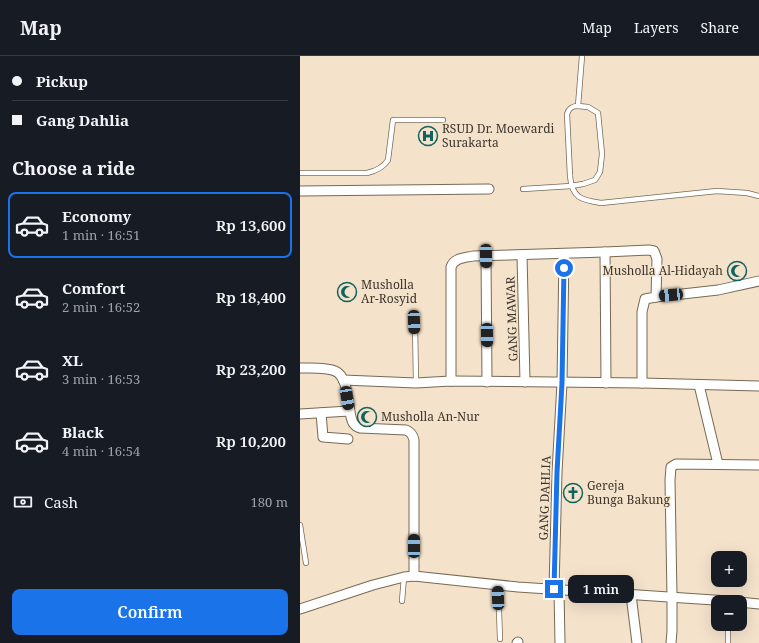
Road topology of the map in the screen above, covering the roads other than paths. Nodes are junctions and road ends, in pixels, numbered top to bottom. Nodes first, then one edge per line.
1 (582, 56) edge
2 (578, 106) junction
3 (443, 120) dead end
4 (300, 173) edge
5 (571, 186) junction
6 (489, 189) dead end
7 (523, 189) dead end
8 (300, 191) edge
9 (759, 196) edge
10 (605, 252) junction
11 (564, 254) junction
12 (522, 255) junction
13 (486, 256) junction
14 (759, 281) edge
15 (656, 297) junction
16 (414, 322) dead end
17 (300, 368) edge
18 (344, 380) junction
19 (450, 381) junction
20 (487, 382) junction
21 (525, 382) junction
22 (416, 383) junction
23 (562, 383) junction
24 (606, 383) junction
25 (642, 383) junction
26 (699, 385) junction
27 (759, 386) edge
28 (349, 411) junction
29 (321, 413) junction
30 (300, 414) edge
31 (348, 439) dead end
32 (718, 464) junction
33 (759, 465) edge
34 (300, 525) edge
35 (306, 563) dead end
36 (409, 576) junction
37 (498, 584) junction
38 (556, 590) junction
39 (631, 595) junction
40 (672, 597) junction
41 (711, 600) edge
42 (402, 601) dead end
43 (747, 603) edge
44 (759, 604) edge
45 (300, 609) edge
46 (728, 631) edge
47 (500, 639) dead end
48 (560, 643) edge
49 (637, 643) edge
50 (671, 643) edge
51 (728, 643) edge

1 - 2 lane
2 - 5 lane
2 - 5 lane
3 - 4 lane
5 - 7 lane
5 - 9 lane
6 - 8 street
10 - 11 street
10 - 15 street
10 - 24 street
11 - 12 street
11 - 23 street, GANG DAHLIA
12 - 13 street
12 - 21 street, GANG MAWAR
13 - 19 street
13 - 20 street
14 - 15 street
15 - 25 street
16 - 22 lane
17 - 18 street
18 - 22 street
18 - 28 street
19 - 20 street
19 - 22 street
20 - 21 street
21 - 23 street
23 - 24 street
23 - 38 street, GANG DAHLIA
24 - 25 street
25 - 26 street
26 - 27 street
26 - 32 street
28 - 29 street
28 - 36 street
29 - 30 street
29 - 31 street
32 - 33 street
32 - 40 street
34 - 35 lane
36 - 37 street
36 - 42 lane
36 - 45 street
37 - 38 street
37 - 47 lane
38 - 39 street
38 - 48 street, GANG DAHLIA
39 - 40 street
39 - 49 street
40 - 41 street
40 - 50 street
43 - 44 street
46 - 51 lane

